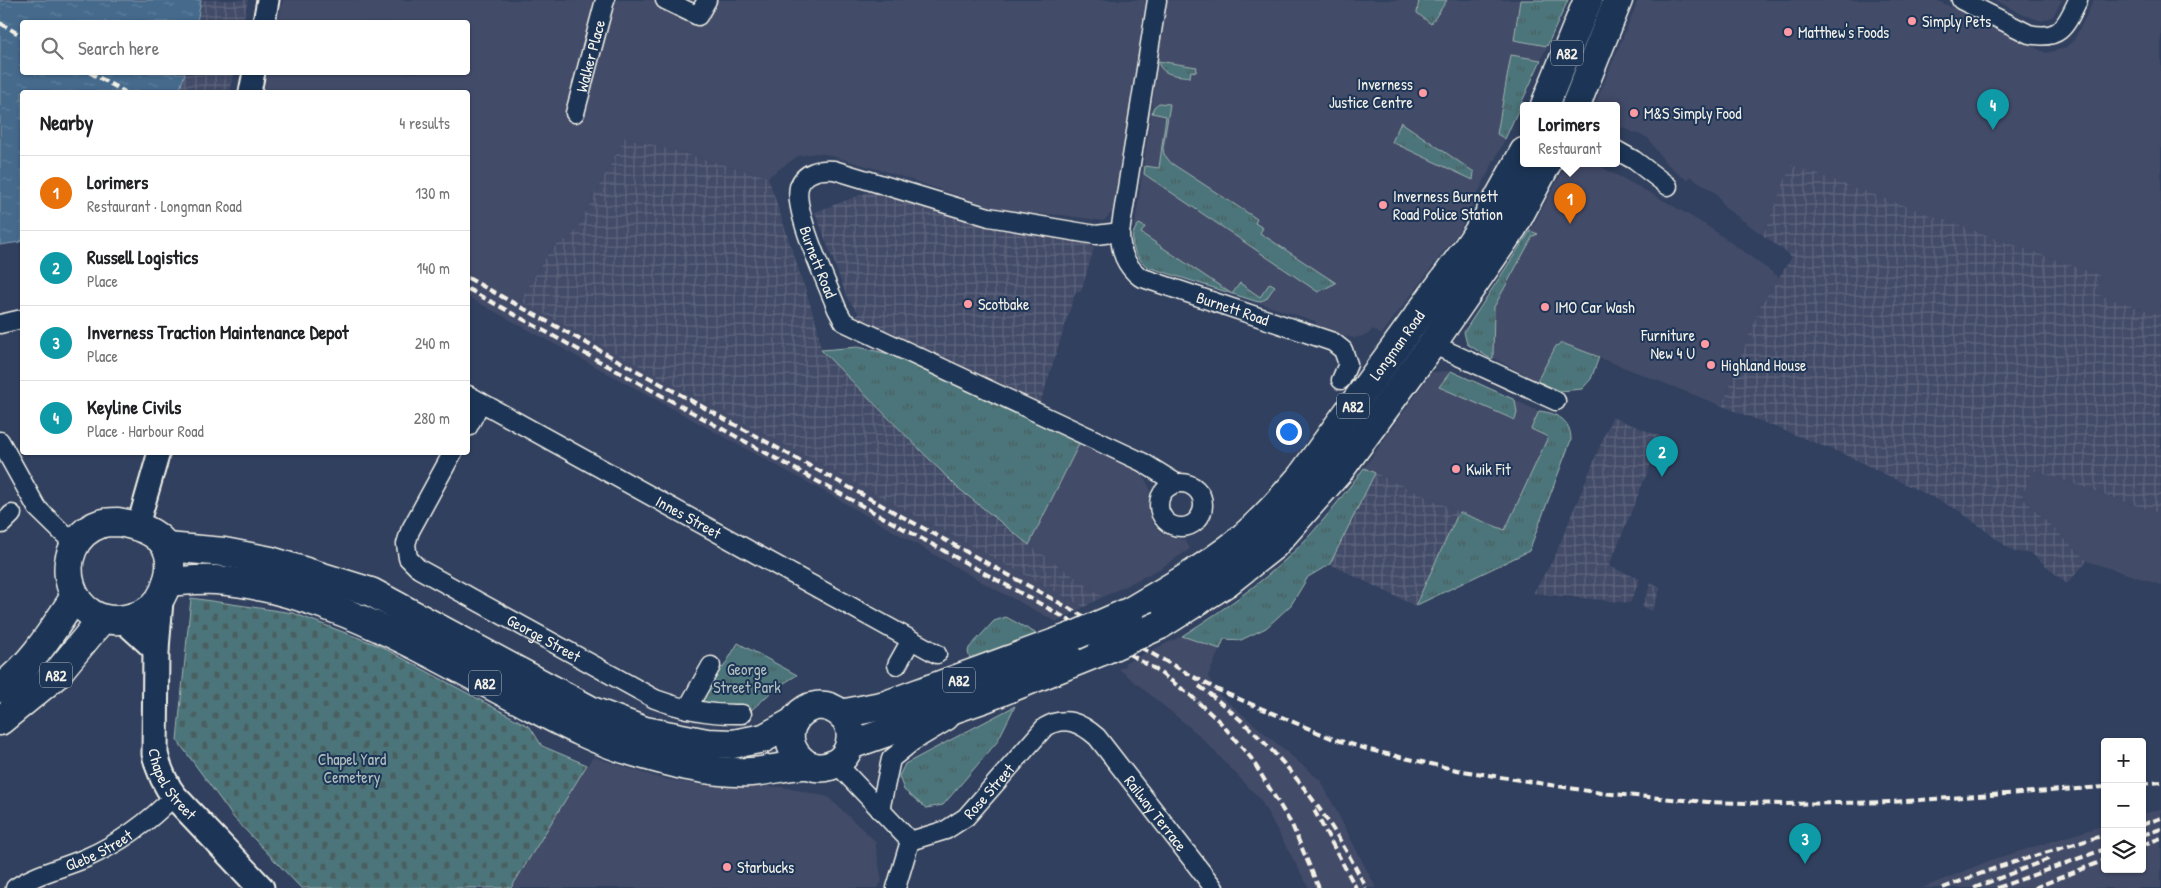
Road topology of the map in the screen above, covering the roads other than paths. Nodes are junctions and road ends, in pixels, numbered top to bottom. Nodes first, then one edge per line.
1 (268, 0) edge
2 (605, 0) edge
3 (665, 0) edge
4 (707, 0) edge
5 (1156, 0) edge
6 (1588, 0) edge
7 (1618, 0) edge
8 (1961, 0) edge
9 (2078, 0) edge
10 (264, 20) edge
11 (253, 75) edge
12 (250, 90) edge
13 (1546, 102) edge
14 (1577, 102) edge
15 (575, 112) dead end
16 (1620, 152) edge
17 (1520, 159) edge
18 (1545, 167) edge
19 (1668, 186) dead end
20 (1120, 232) junction
21 (20, 319) edge
22 (0, 324) edge
23 (1432, 344) junction
24 (1341, 380) dead end
25 (474, 399) edge
26 (1556, 401) dead end
27 (470, 418) edge
28 (2, 450) edge
29 (158, 455) edge
30 (451, 455) edge
31 (1171, 487) dead end
32 (138, 525) junction
33 (74, 544) junction
34 (167, 547) junction
35 (164, 592) junction
36 (74, 598) junction
37 (113, 620) junction
38 (911, 640) junction
39 (156, 649) junction
40 (937, 654) dead end
41 (896, 665) dead end
42 (711, 666) dead end
43 (0, 688) edge
44 (985, 698) junction
45 (686, 709) junction
46 (742, 714) dead end
47 (841, 714) junction
48 (0, 721) edge
49 (793, 722) junction
50 (1097, 737) joint
51 (843, 754) junction
52 (806, 764) junction
53 (174, 796) junction
54 (880, 810) junction
55 (910, 841) junction
56 (16, 888) edge
57 (261, 888) edge
58 (896, 888) edge
59 (1214, 888) edge

1 - 10 street
2 - 15 street, Walker Place
3 - 4 street
5 - 20 street, Burnett Road
6 - 13 highway, A82
7 - 14 highway, A82
8 - 9 street
11 - 12 street
16 - 19 street
17 - 47 highway, Longman Road / A82, bridge
18 - 23 highway, Longman Road / A82
20 - 24 street, Burnett Road
20 - 31 street, Burnett Road
21 - 22 street
23 - 26 street
23 - 44 highway, Longman Road / A82, bridge
25 - 27 street
25 - 38 street, Innes Street
28 - 33 street
29 - 32 street
30 - 45 street, George Street
32 - 33 highway
32 - 34 highway
33 - 36 highway
34 - 35 highway
34 - 49 highway, A82
35 - 37 highway
35 - 39 main road, Chapel Street
35 - 52 highway, A82
36 - 37 highway
36 - 43 highway, A82
37 - 39 main road
37 - 48 highway, A82
38 - 40 street, Innes Street
38 - 41 street
39 - 53 main road, Chapel Street
42 - 45 street
44 - 51 highway, A82
44 - 54 street
45 - 46 street, George Street
47 - 49 highway, A82
47 - 51 highway
49 - 52 highway
50 - 55 street, Rose Street
50 - 59 street, Railway Terrace
51 - 52 highway, A82
51 - 54 street
53 - 56 street, Glebe Street
53 - 57 main road, Chapel Street
54 - 55 street
55 - 58 street

